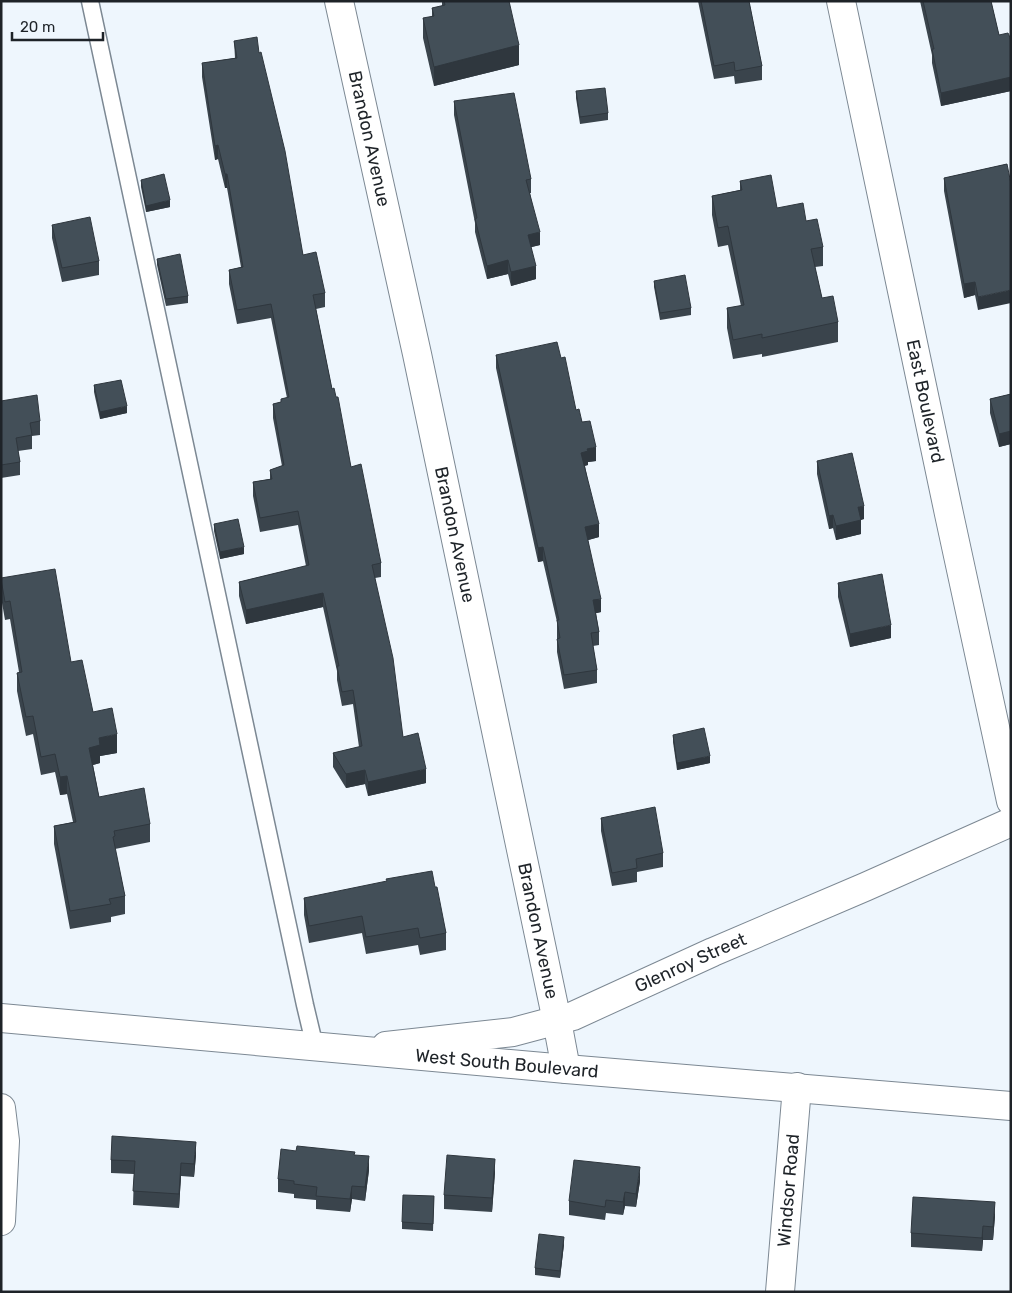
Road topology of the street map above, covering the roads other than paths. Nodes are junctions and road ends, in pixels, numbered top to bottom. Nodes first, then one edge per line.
1 (90, 1) edge
2 (339, 1) edge
3 (841, 1) edge
4 (1011, 801) edge
5 (1011, 822) edge
6 (1, 1018) edge
7 (557, 1021) junction
8 (316, 1047) junction
9 (356, 1050) junction
10 (566, 1069) junction
11 (797, 1087) junction
12 (1011, 1106) edge
13 (1, 1108) edge
14 (1, 1221) edge
15 (780, 1292) edge

1 - 8 lane
2 - 7 street, Brandon Avenue
3 - 4 street, East Boulevard
5 - 7 street, Glenroy Street
6 - 8 street, West South Boulevard
7 - 9 street, Glenroy Street
7 - 10 street, Brandon Avenue
8 - 9 street, West South Boulevard
9 - 10 street, West South Boulevard
10 - 11 street, West South Boulevard
11 - 12 street, West South Boulevard
11 - 15 street, Windsor Road
13 - 14 street

